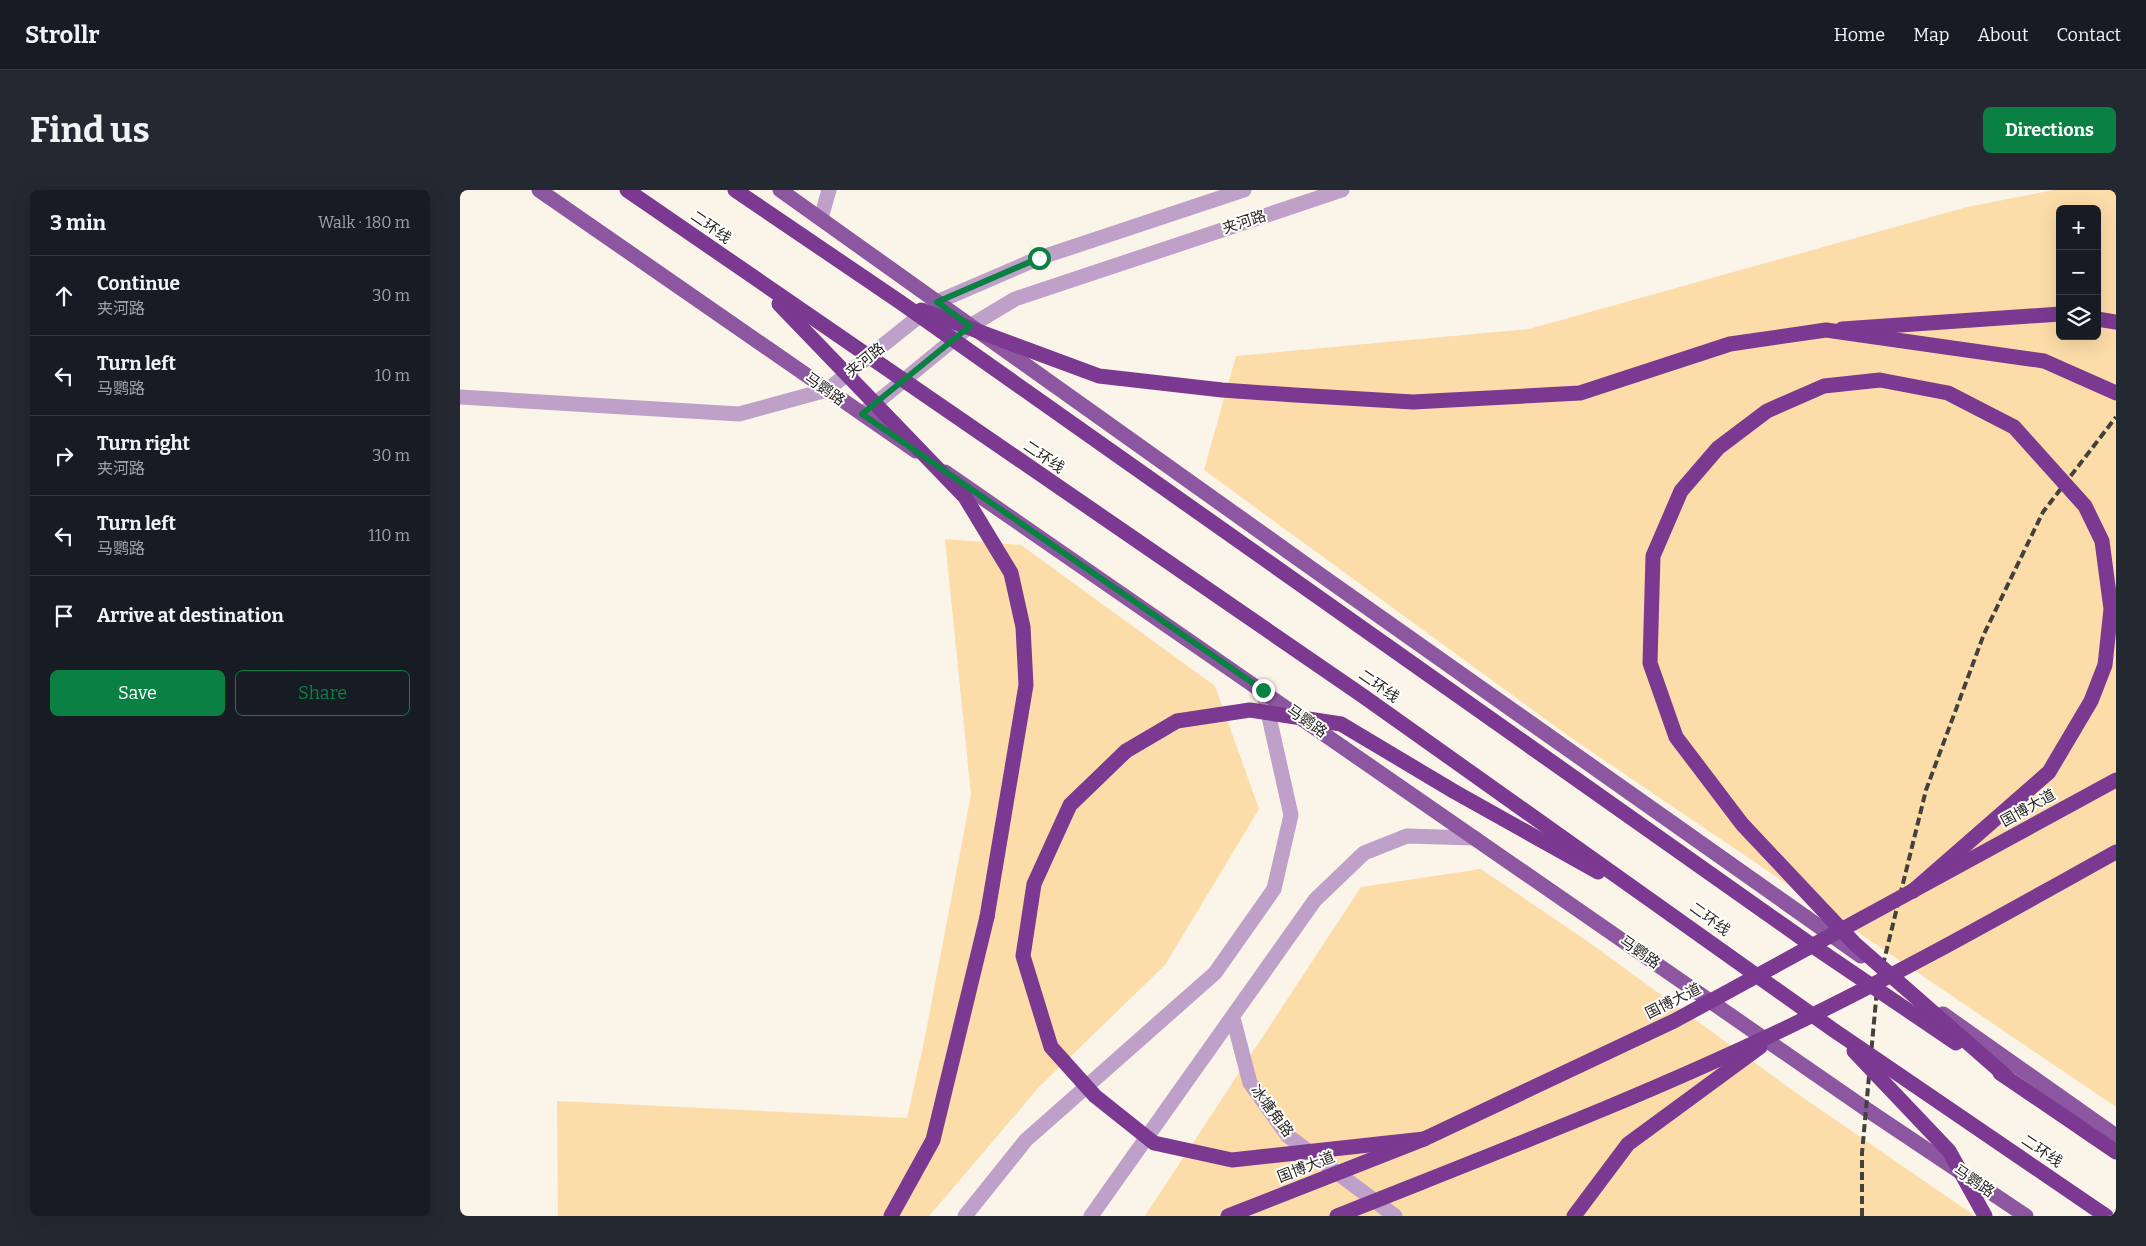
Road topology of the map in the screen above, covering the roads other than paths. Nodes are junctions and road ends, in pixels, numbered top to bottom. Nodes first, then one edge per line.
1 (539, 190) edge
2 (627, 190) edge
3 (735, 190) edge
4 (780, 190) edge
5 (829, 190) edge
6 (1244, 190) edge
7 (1342, 190) edge
8 (821, 218) junction
9 (758, 282) junction
10 (900, 302) junction
11 (937, 302) junction
12 (2056, 314) edge
13 (2101, 320) edge
14 (2116, 322) edge
15 (970, 326) junction
16 (1826, 330) junction
17 (827, 390) junction
18 (2116, 393) edge
19 (460, 397) edge
20 (862, 414) junction
21 (1263, 690) junction
22 (2116, 780) edge
23 (1475, 838) junction
24 (2116, 852) edge
25 (1913, 892) junction
26 (1667, 910) junction
27 (1833, 936) junction
28 (1233, 1018) junction
29 (1832, 1029) junction
30 (1782, 1030) junction
31 (2008, 1078) junction
32 (2116, 1136) edge
33 (1424, 1139) junction
34 (2116, 1152) edge
35 (891, 1216) edge
36 (965, 1216) edge
37 (1091, 1216) edge
38 (1228, 1216) edge
39 (1337, 1216) edge
40 (1395, 1216) edge
41 (1574, 1216) edge
42 (1985, 1216) edge
43 (2026, 1216) edge
44 (2106, 1216) edge

1 - 17 main road, 马鹦路
2 - 9 highway, 二环线, bridge
3 - 10 highway, bridge
4 - 8 main road
5 - 8 street
6 - 11 street, 夹河路
7 - 15 street, 夹河路
8 - 11 main road
9 - 26 highway, 二环线, bridge
9 - 35 highway, bridge
10 - 16 highway, bridge
10 - 31 highway, bridge
11 - 15 main road
11 - 17 street, 夹河路
12 - 16 highway, bridge
13 - 14 highway
15 - 20 street, 夹河路
15 - 27 main road
16 - 18 highway, bridge
17 - 19 street, 夹河路
17 - 20 main road, 马鹦路
20 - 21 main road, 马鹦路
21 - 23 main road, 马鹦路
21 - 36 street
22 - 25 highway, 国博大道, bridge
23 - 28 street
23 - 43 main road, 马鹦路
24 - 30 highway, bridge
25 - 27 highway, 国博大道, bridge
25 - 31 highway, bridge
26 - 29 highway, 二环线, bridge
26 - 33 highway, bridge
27 - 32 main road
27 - 33 highway, 国博大道, bridge
28 - 37 street
28 - 40 street, 冰塘角路
29 - 42 highway, bridge
29 - 44 highway, 二环线, bridge
30 - 39 highway, bridge
30 - 41 highway, bridge
31 - 34 highway, bridge
33 - 38 highway, 国博大道, bridge

